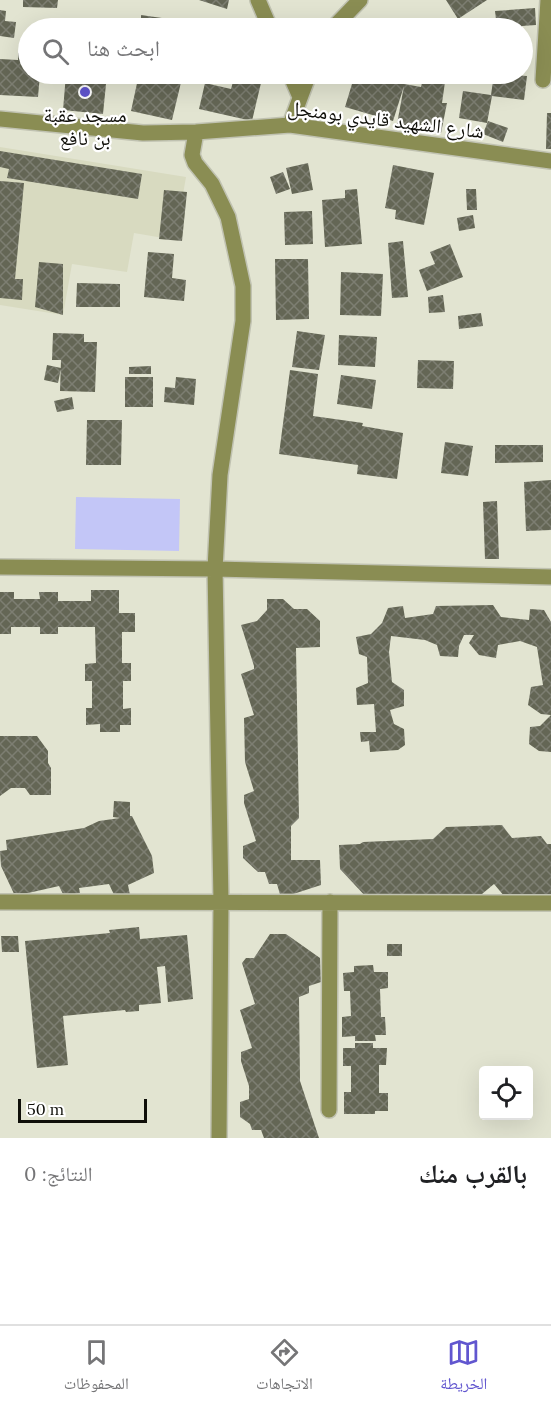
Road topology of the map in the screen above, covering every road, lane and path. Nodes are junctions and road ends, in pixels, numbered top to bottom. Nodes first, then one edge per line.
1 (258, 0) edge
2 (360, 0) edge
3 (548, 0) edge
4 (266, 18) edge
5 (343, 18) edge
6 (543, 80) dead end
7 (294, 84) edge
8 (305, 84) edge
9 (300, 97) junction
10 (0, 119) edge
11 (290, 125) junction
12 (196, 132) junction
13 (551, 161) edge
14 (0, 567) edge
15 (215, 569) junction
16 (551, 577) edge
17 (221, 901) junction
18 (0, 902) edge
19 (330, 902) junction
20 (551, 903) edge
21 (329, 1110) dead end
22 (219, 1138) edge

1 - 4 street
2 - 5 street
3 - 6 street
7 - 9 street
8 - 9 street
9 - 11 street
10 - 12 street, شارع الشهيد قايدي بومنجل
11 - 12 street, شارع الشهيد قايدي بومنجل
11 - 13 street, شارع الشهيد قايدي بومنجل
12 - 15 street
14 - 15 street
15 - 16 street
15 - 17 street
17 - 18 street
17 - 19 street
17 - 22 street
19 - 20 street
19 - 21 street

